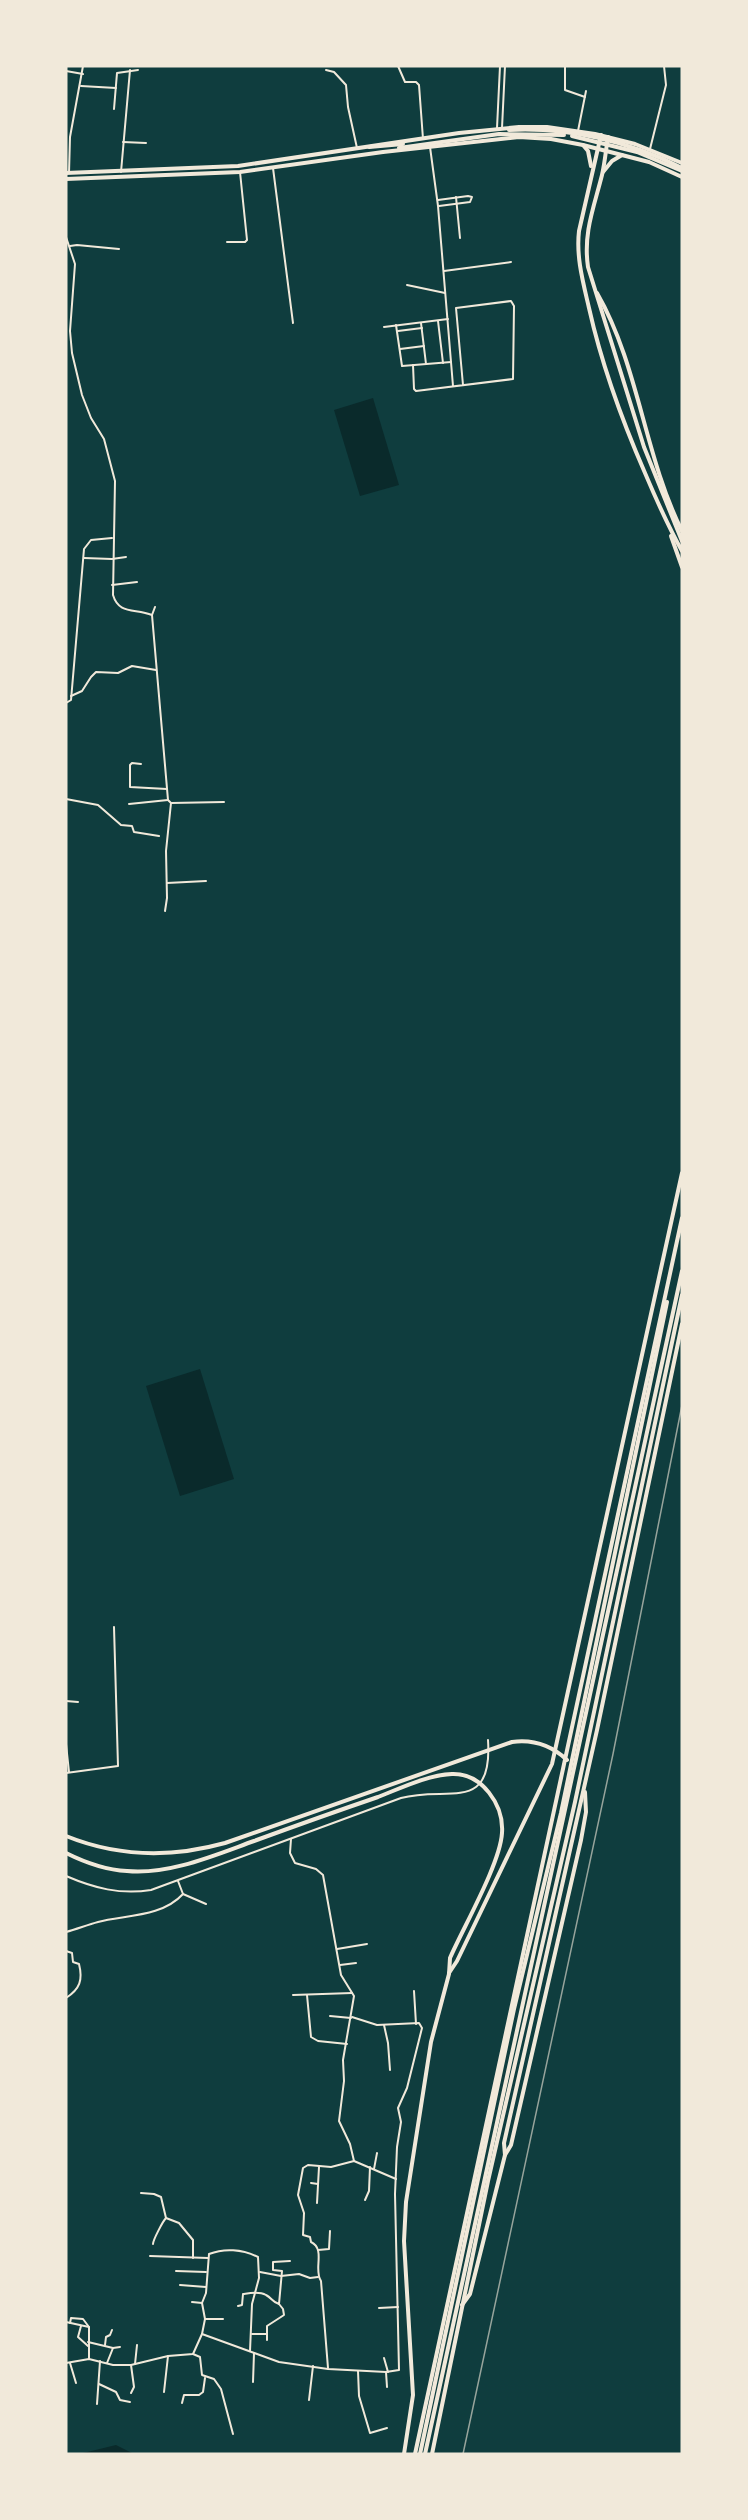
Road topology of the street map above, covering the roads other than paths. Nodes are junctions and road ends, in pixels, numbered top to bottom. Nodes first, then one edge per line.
1 (88, 66) edge
2 (398, 66) edge
3 (500, 66) edge
4 (505, 66) edge
5 (566, 66) edge
6 (664, 66) edge
7 (83, 67) edge
8 (130, 70) junction
9 (138, 70) dead end
10 (326, 70) dead end
11 (66, 71) edge
12 (83, 74) junction
13 (81, 86) junction
14 (116, 88) junction
15 (586, 91) dead end
16 (585, 97) junction
17 (114, 108) dead end
18 (500, 128) junction
19 (578, 131) junction
20 (595, 134) junction
21 (601, 135) junction
22 (608, 137) junction
23 (423, 139) junction
24 (620, 140) junction
25 (123, 142) junction
26 (146, 143) dead end
27 (409, 144) junction
28 (583, 145) junction
29 (366, 146) junction
30 (430, 147) junction
31 (357, 148) junction
32 (595, 148) junction
33 (650, 149) junction
34 (605, 150) junction
35 (384, 152) junction
36 (616, 153) junction
37 (622, 155) junction
38 (682, 163) edge
39 (273, 168) junction
40 (592, 170) junction
41 (682, 170) edge
42 (121, 172) junction
43 (240, 172) junction
44 (603, 172) junction
45 (68, 173) edge
46 (682, 177) edge
47 (66, 179) edge
48 (456, 197) junction
49 (438, 200) junction
50 (457, 204) junction
51 (438, 206) junction
52 (66, 237) edge
53 (460, 238) dead end
54 (226, 242) dead end
55 (70, 246) junction
56 (119, 249) dead end
57 (511, 262) dead end
58 (444, 271) junction
59 (407, 285) dead end
60 (593, 288) junction
61 (445, 293) junction
62 (447, 319) junction
63 (438, 320) junction
64 (421, 322) junction
65 (293, 323) dead end
66 (396, 325) junction
67 (384, 327) dead end
68 (422, 328) junction
69 (396, 332) junction
70 (424, 346) junction
71 (399, 349) junction
72 (451, 362) junction
73 (443, 363) junction
74 (426, 364) junction
75 (413, 366) junction
76 (463, 385) junction
77 (453, 386) junction
78 (670, 530) junction
79 (682, 531) edge
80 (112, 538) junction
81 (682, 541) edge
82 (682, 551) edge
83 (126, 557) dead end
84 (83, 558) junction
85 (112, 559) junction
86 (682, 567) edge
87 (137, 582) dead end
88 (112, 585) junction
89 (155, 607) dead end
90 (152, 615) junction
91 (157, 670) junction
92 (71, 696) junction
93 (66, 703) edge
94 (141, 764) dead end
95 (167, 789) junction
96 (66, 799) edge
97 (169, 802) junction
98 (224, 802) dead end
99 (129, 804) dead end
100 (159, 836) dead end
101 (206, 881) dead end
102 (167, 883) junction
103 (165, 911) dead end
104 (682, 1173) edge
105 (682, 1218) edge
106 (682, 1228) edge
107 (682, 1271) edge
108 (682, 1295) edge
109 (682, 1324) edge
110 (114, 1627) dead end
111 (66, 1701) edge
112 (78, 1702) dead end
113 (488, 1740) dead end
114 (66, 1744) edge
115 (68, 1772) edge
116 (66, 1836) edge
117 (291, 1839) junction
118 (66, 1853) edge
119 (66, 1876) edge
120 (178, 1881) junction
121 (183, 1894) junction
122 (206, 1904) dead end
123 (66, 1932) edge
124 (367, 1944) dead end
125 (337, 1949) junction
126 (66, 1951) edge
127 (356, 1963) dead end
128 (340, 1965) junction
129 (449, 1974) junction
130 (414, 1992) dead end
131 (352, 1993) junction
132 (293, 1995) dead end
133 (307, 1995) junction
134 (66, 1998) edge
135 (330, 2016) dead end
136 (351, 2018) junction
137 (416, 2024) junction
138 (384, 2025) junction
139 (347, 2044) junction
140 (390, 2070) dead end
141 (377, 2153) dead end
142 (505, 2155) junction
143 (354, 2161) junction
144 (319, 2167) junction
145 (370, 2167) junction
146 (374, 2169) junction
147 (396, 2178) junction
148 (311, 2183) dead end
149 (318, 2184) junction
150 (141, 2193) dead end
151 (365, 2200) dead end
152 (316, 2203) dead end
153 (166, 2218) junction
154 (330, 2230) dead end
155 (153, 2244) dead end
156 (318, 2250) junction
157 (150, 2256) dead end
158 (193, 2258) junction
159 (208, 2258) junction
160 (290, 2261) dead end
161 (176, 2271) dead end
162 (206, 2272) junction
163 (260, 2272) junction
164 (281, 2276) junction
165 (318, 2277) junction
166 (180, 2286) dead end
167 (206, 2287) junction
168 (256, 2292) junction
169 (192, 2302) dead end
170 (202, 2303) junction
171 (279, 2304) junction
172 (462, 2305) junction
173 (238, 2306) dead end
174 (398, 2307) junction
175 (379, 2308) dead end
176 (205, 2319) junction
177 (223, 2319) dead end
178 (68, 2322) edge
179 (81, 2326) junction
180 (89, 2327) junction
181 (112, 2330) dead end
182 (202, 2334) junction
183 (251, 2334) junction
184 (267, 2334) junction
185 (267, 2340) dead end
186 (87, 2342) junction
187 (105, 2345) junction
188 (137, 2345) dead end
189 (88, 2346) junction
190 (120, 2347) dead end
191 (113, 2348) junction
192 (250, 2351) junction
193 (254, 2353) junction
194 (193, 2354) junction
195 (168, 2356) junction
196 (384, 2358) dead end
197 (89, 2359) junction
198 (100, 2361) junction
199 (66, 2363) edge
200 (70, 2363) junction
201 (107, 2363) junction
202 (133, 2364) junction
203 (313, 2366) junction
204 (328, 2369) junction
205 (358, 2371) junction
206 (387, 2372) junction
207 (205, 2378) junction
208 (253, 2382) dead end
209 (76, 2383) dead end
210 (99, 2384) junction
211 (387, 2387) dead end
212 (164, 2392) dead end
213 (131, 2393) dead end
214 (309, 2400) dead end
215 (130, 2403) dead end
216 (182, 2403) dead end
217 (97, 2404) dead end
218 (387, 2428) dead end
219 (232, 2434) dead end
220 (404, 2454) edge
221 (415, 2454) edge
222 (422, 2454) edge
223 (432, 2454) edge

1 - 7 street
2 - 23 street
3 - 18 street
4 - 18 street
5 - 16 street
6 - 33 street
7 - 12 street
8 - 9 street
8 - 14 street
8 - 25 street
10 - 31 street
11 - 12 street
12 - 13 street
13 - 14 street
13 - 45 street
14 - 17 street
15 - 16 street
16 - 19 street
18 - 19 main road
18 - 23 main road
19 - 20 main road
20 - 21 main road
20 - 32 main road
21 - 22 main road
21 - 32 main road
22 - 24 main road
22 - 34 main road
23 - 29 main road
24 - 33 main road
24 - 36 main road
25 - 26 street
25 - 42 street
27 - 29 main road
27 - 35 main road
27 - 41 main road
28 - 30 main road
28 - 32 main road
28 - 40 main road
29 - 31 main road
30 - 35 main road
30 - 49 street
31 - 42 main road
32 - 34 main road
32 - 40 main road
33 - 38 main road
34 - 36 main road
34 - 44 main road
35 - 39 main road
36 - 37 main road
37 - 44 main road
37 - 46 main road
39 - 43 main road
39 - 65 street
40 - 78 main road
42 - 45 main road
43 - 47 main road
43 - 54 street
44 - 60 main road
48 - 49 street
48 - 50 street
48 - 50 street
49 - 51 street
50 - 51 street
50 - 53 street
51 - 58 street
52 - 55 street
55 - 56 street
55 - 80 street
57 - 58 street
58 - 61 street
59 - 61 street
60 - 79 main road
60 - 81 main road
61 - 62 street
62 - 63 street
62 - 72 street
63 - 64 street
63 - 73 street
64 - 66 street
64 - 68 street
66 - 67 street
66 - 69 street
68 - 69 street
68 - 70 street
69 - 71 street
70 - 71 street
70 - 74 street
71 - 75 street
72 - 73 street
72 - 77 street
73 - 74 street
74 - 75 street
75 - 77 street
76 - 76 street
76 - 77 street
78 - 82 main road
78 - 86 main road
80 - 84 street
80 - 85 street
83 - 85 street
84 - 85 street
84 - 92 street
85 - 88 street
87 - 88 street
88 - 90 street
89 - 90 street
90 - 91 street
91 - 92 street
91 - 95 street
92 - 93 street
94 - 95 street
95 - 97 street
96 - 100 street
97 - 98 street
97 - 99 street
97 - 102 street
101 - 102 street
102 - 103 street
104 - 129 main road
105 - 221 main road
106 - 222 main road
107 - 222 main road
108 - 172 main road
109 - 142 main road
110 - 115 street
111 - 112 street
113 - 117 street
114 - 115 street
116 - 142 main road
117 - 120 street
117 - 125 street
118 - 129 main road
119 - 120 street
120 - 121 street
121 - 122 street
121 - 123 street
124 - 125 street
125 - 128 street
126 - 134 street
127 - 128 street
128 - 131 street
129 - 220 main road
130 - 137 street
131 - 133 street
131 - 136 street
132 - 133 street
133 - 139 street
135 - 136 street
136 - 138 street
136 - 139 street
137 - 138 street
137 - 147 street
138 - 140 street
139 - 143 street
141 - 146 street
142 - 172 main road
143 - 144 street
143 - 145 street
144 - 149 street
144 - 156 street
145 - 146 street
145 - 151 street
146 - 147 street
147 - 174 street
148 - 149 street
149 - 152 street
150 - 153 street
153 - 155 street
153 - 158 street
154 - 156 street
156 - 165 street
157 - 158 street
158 - 159 street
159 - 162 street
159 - 163 street
160 - 164 street
161 - 162 street
162 - 167 street
163 - 164 street
163 - 168 street
164 - 165 street
164 - 171 street
165 - 204 street
166 - 167 street
167 - 170 street
168 - 171 street
168 - 173 street
168 - 183 street
169 - 170 street
170 - 176 street
171 - 184 street
172 - 223 main road
174 - 175 street
174 - 206 street
176 - 177 street
176 - 182 street
178 - 179 street
178 - 180 street
179 - 180 street
179 - 189 street
180 - 186 street
181 - 187 street
182 - 192 street
182 - 194 street
183 - 184 street
183 - 192 street
184 - 185 street
186 - 187 street
186 - 189 street
187 - 191 street
188 - 202 street
189 - 197 street
190 - 191 street
191 - 201 street
192 - 193 street
193 - 203 street
193 - 208 street
194 - 195 street
194 - 207 street
195 - 202 street
195 - 212 street
196 - 206 street
197 - 198 street
197 - 200 street
198 - 201 street
198 - 210 street
199 - 200 street
200 - 209 street
201 - 202 street
202 - 213 street
203 - 204 street
203 - 214 street
204 - 205 street
205 - 206 street
205 - 218 street
206 - 211 street
207 - 216 street
207 - 219 street
210 - 215 street
210 - 217 street

